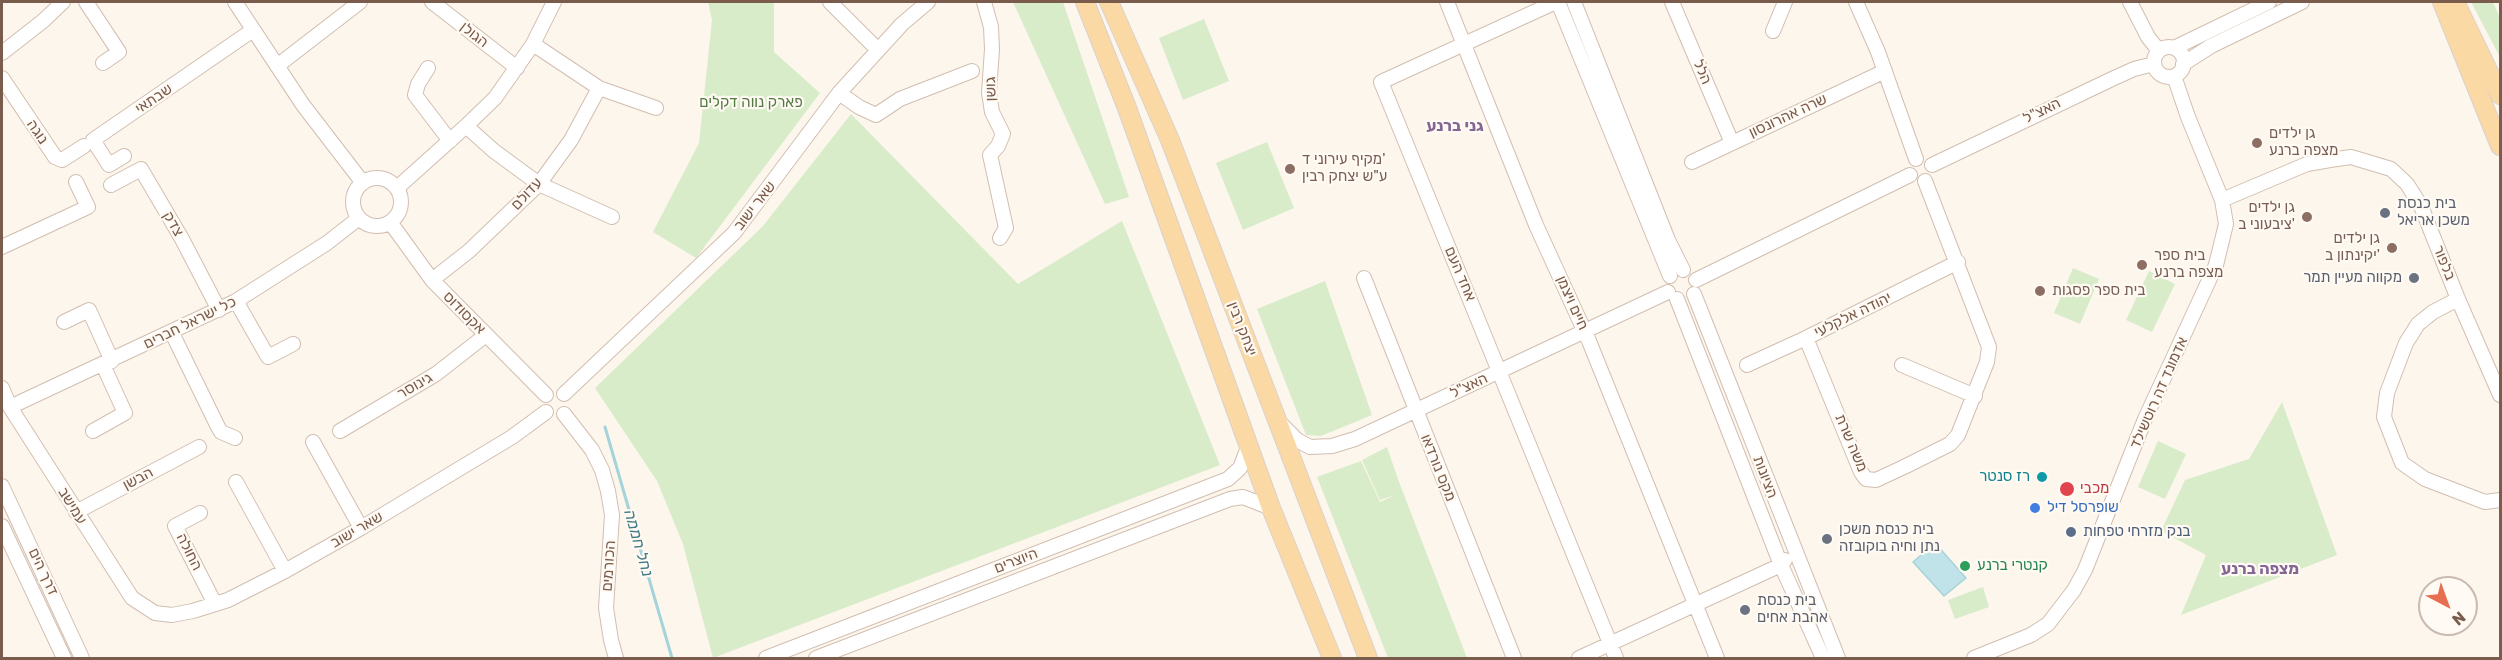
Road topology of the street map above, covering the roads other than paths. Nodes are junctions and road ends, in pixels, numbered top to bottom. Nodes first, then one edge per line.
1 (63, 2) edge
2 (86, 2) edge
3 (234, 2) edge
4 (360, 2) edge
5 (432, 2) edge
6 (554, 2) edge
7 (830, 2) edge
8 (928, 2) edge
9 (984, 2) edge
10 (1074, 2) edge
11 (1085, 2) edge
12 (1109, 2) edge
13 (1447, 2) edge
14 (1557, 2) edge
15 (1574, 2) edge
16 (1672, 2) edge
17 (1785, 2) edge
18 (1856, 2) edge
19 (2130, 2) edge
20 (2269, 2) edge
21 (2302, 2) edge
22 (2442, 2) edge
23 (2455, 2) edge
24 (253, 30) junction
25 (1773, 31) dead end
26 (533, 44) junction
27 (1464, 44) junction
28 (2174, 48) junction
29 (878, 50) junction
30 (1104, 50) junction
31 (2159, 51) junction
32 (2, 53) edge
33 (103, 63) dead end
34 (2154, 64) junction
35 (2183, 64) junction
36 (277, 66) junction
37 (428, 68) dead end
38 (517, 68) junction
39 (1885, 70) junction
40 (972, 71) dead end
41 (2174, 76) junction
42 (2, 78) edge
43 (599, 88) junction
44 (839, 93) junction
45 (2500, 95) edge
46 (656, 108) dead end
47 (466, 126) junction
48 (450, 141) junction
49 (1732, 143) junction
50 (84, 146) dead end
51 (2500, 146) edge
52 (124, 156) dead end
53 (1916, 159) junction
54 (1692, 162) dead end
55 (1932, 165) junction
56 (1910, 175) junction
57 (1925, 181) junction
58 (76, 182) dead end
59 (363, 183) junction
60 (538, 184) junction
61 (111, 185) dead end
62 (397, 188) junction
63 (2222, 200) junction
64 (612, 217) dead end
65 (359, 218) junction
66 (390, 222) junction
67 (1000, 238) dead end
68 (2, 248) edge
69 (1958, 262) junction
70 (1676, 273) junction
71 (1364, 278) dead end
72 (432, 280) junction
73 (1695, 287) junction
74 (1672, 295) junction
75 (2458, 299) junction
76 (236, 302) junction
77 (219, 310) junction
78 (64, 322) dead end
79 (1585, 332) junction
80 (172, 333) junction
81 (486, 335) junction
82 (1806, 338) junction
83 (292, 344) dead end
84 (107, 363) junction
85 (1747, 365) dead end
86 (1902, 365) dead end
87 (1500, 371) junction
88 (2, 388) edge
89 (564, 394) junction
90 (546, 395) junction
91 (2500, 395) edge
92 (1975, 396) junction
93 (10, 407) junction
94 (1415, 411) junction
95 (546, 412) junction
96 (564, 414) junction
97 (1275, 415) junction
98 (93, 431) dead end
99 (340, 431) dead end
100 (235, 438) dead end
101 (313, 442) dead end
102 (1249, 446) junction
103 (199, 447) dead end
104 (236, 482) dead end
105 (2, 486) edge
106 (2500, 500) edge
107 (1271, 508) junction
108 (76, 512) junction
109 (200, 513) dead end
110 (2, 526) edge
111 (361, 528) junction
112 (1788, 534) junction
113 (1781, 565) junction
114 (285, 571) junction
115 (215, 604) junction
116 (1696, 604) junction
117 (155, 613) joint
118 (1823, 625) junction
119 (1611, 644) junction
120 (64, 658) edge
121 (82, 658) edge
122 (616, 658) edge
123 (767, 658) edge
124 (816, 658) edge
125 (1332, 658) edge
126 (1368, 658) edge
127 (1514, 658) edge
128 (1580, 658) edge
129 (1616, 658) edge
130 (1718, 658) edge
131 (1823, 658) edge
132 (1838, 658) edge
133 (1974, 658) edge

1 - 32 street
2 - 33 street
3 - 24 street
4 - 36 street
5 - 38 street, הגולן
6 - 26 street
7 - 29 street
8 - 29 street, שאר ישוב
9 - 67 street, גושן
10 - 30 main road
11 - 30 main road
12 - 97 main road, יצחק רבין
13 - 27 street, חיים ויצמן
14 - 27 street, אחד העם
14 - 70 street
15 - 70 street
16 - 49 street, הלל
17 - 25 street
18 - 39 street
19 - 31 street
20 - 28 street
21 - 35 street
22 - 51 main road
23 - 45 main road
24 - 36 street
24 - 52 street, שבתאי
26 - 38 street
26 - 43 street
27 - 79 street, חיים ויצמן
27 - 87 street, אחד העם
28 - 31 street
28 - 35 street
29 - 44 street, שאר ישוב
30 - 102 main road
31 - 34 street
34 - 41 street
34 - 55 street, האצ"ל
35 - 41 street
36 - 59 street
37 - 48 street
38 - 47 street
39 - 49 street, שרה אהרונסון
39 - 53 street
40 - 44 street, גושן
41 - 63 street, אדמונד דה רוטשילד
42 - 50 street, נוגה
43 - 46 street
43 - 60 street, עדולם
44 - 89 street, שאר ישוב
47 - 48 street
47 - 60 street
48 - 62 street
49 - 54 street, שרה אהרונסון
53 - 55 street
53 - 56 street
55 - 57 street
56 - 57 street
56 - 73 street
57 - 69 street, משה שרת
58 - 68 street
59 - 62 street
59 - 65 street
60 - 64 street
60 - 72 street, עדולם
61 - 77 street, צדק
62 - 66 street
63 - 75 street, בלפור
63 - 133 street, אדמונד דה רוטשילד
65 - 66 street
65 - 76 street, כל ישראל חברים
66 - 72 street, אקסודוס
69 - 82 street, יהודה אלקלעי
69 - 92 street, משה שרת
70 - 73 street
70 - 74 street
71 - 94 street, מקס נורדאו
72 - 81 street, אקסודוס
73 - 74 street
73 - 112 street, הציונות
74 - 79 street, האצ"ל
74 - 113 street, הציונות
75 - 91 street, בלפור
75 - 106 street
76 - 77 street, כל ישראל חברים
76 - 83 street
77 - 80 street, כל ישראל חברים
78 - 84 street
79 - 87 street, האצ"ל
79 - 116 street, חיים ויצמן
80 - 84 street, כל ישראל חברים
80 - 100 street
81 - 90 street, אקסודוס
81 - 99 street, גינוסר
82 - 85 street, יהודה אלקלעי
82 - 92 street, משה שרת
84 - 93 street, כל ישראל חברים
84 - 98 street
86 - 92 street
87 - 94 street, האצ"ל
87 - 119 street, אחד העם
88 - 93 street, עמישב
89 - 90 street
89 - 96 street
90 - 95 street
93 - 108 street, עמישב
94 - 97 street, האצ"ל
94 - 127 street, מקס נורדאו
95 - 96 street
95 - 111 street, שאר ישוב
96 - 122 street, הכורמים
97 - 126 main road, יצחק רבין
101 - 111 street
102 - 107 main road
102 - 123 street, היוצרים
103 - 108 street, הבשן
104 - 114 street
105 - 121 street, דרך הים
107 - 124 street, היוצרים
107 - 125 main road
108 - 117 street, עמישב
109 - 115 street, החולה
110 - 120 street, דרך הים
111 - 114 street, שאר ישוב
112 - 113 street
112 - 118 street, הציונות
113 - 116 street
113 - 118 street
113 - 131 street, הציונות
114 - 115 street, שאר ישוב
115 - 117 street, שאר ישוב
116 - 119 street
116 - 130 street, חיים ויצמן
118 - 132 street, הציונות
119 - 128 street
119 - 129 street, אחד העם

